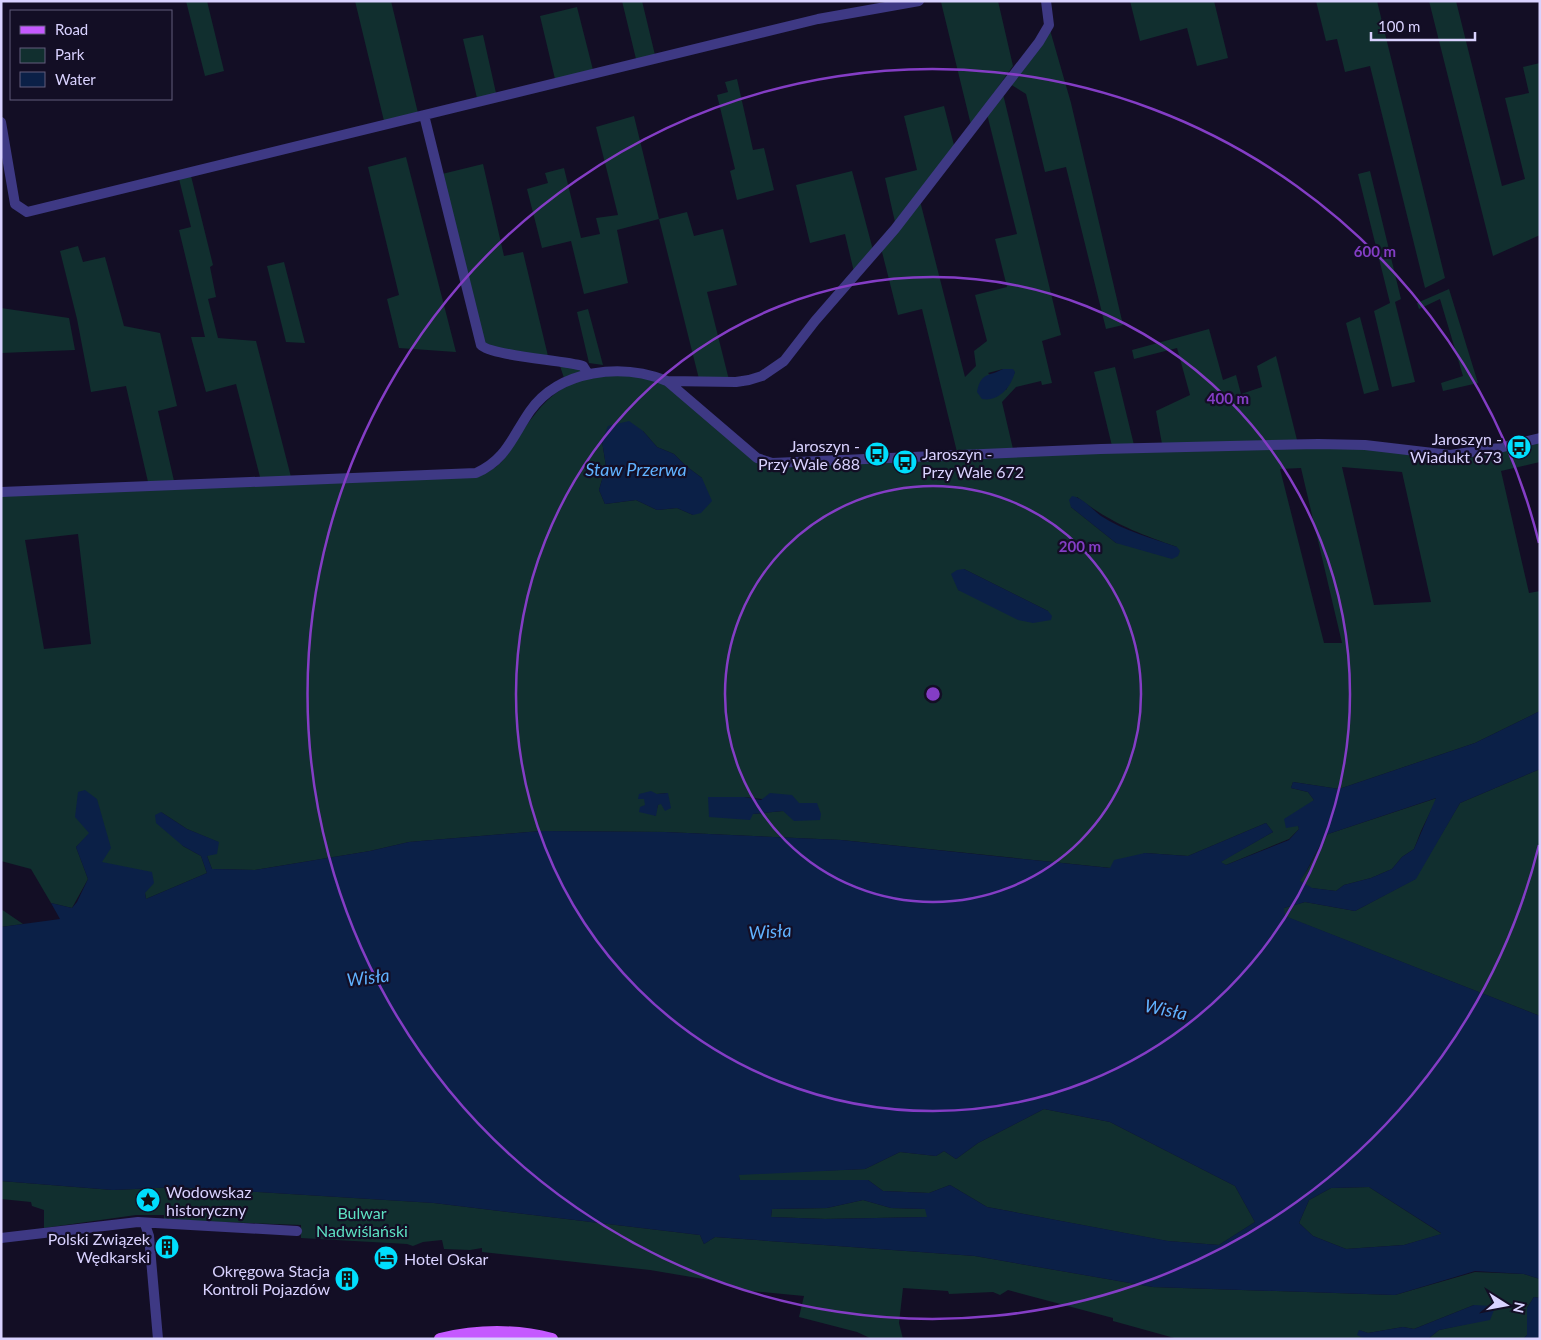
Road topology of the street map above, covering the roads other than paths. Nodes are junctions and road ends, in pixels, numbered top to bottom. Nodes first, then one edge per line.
1 (920, 1) edge
2 (1046, 1) edge
3 (424, 115) junction
4 (1, 122) edge
5 (588, 374) junction
6 (666, 381) junction
7 (1540, 438) edge
8 (1, 492) edge
9 (145, 1224) junction
10 (297, 1231) dead end
11 (1, 1238) edge
12 (158, 1339) edge
13 (440, 1339) edge
14 (552, 1339) edge

1 - 3 street
2 - 6 street
3 - 4 street
3 - 5 street
5 - 6 street
5 - 8 street
6 - 7 street
9 - 10 street
9 - 11 street
9 - 12 street
13 - 14 main road

